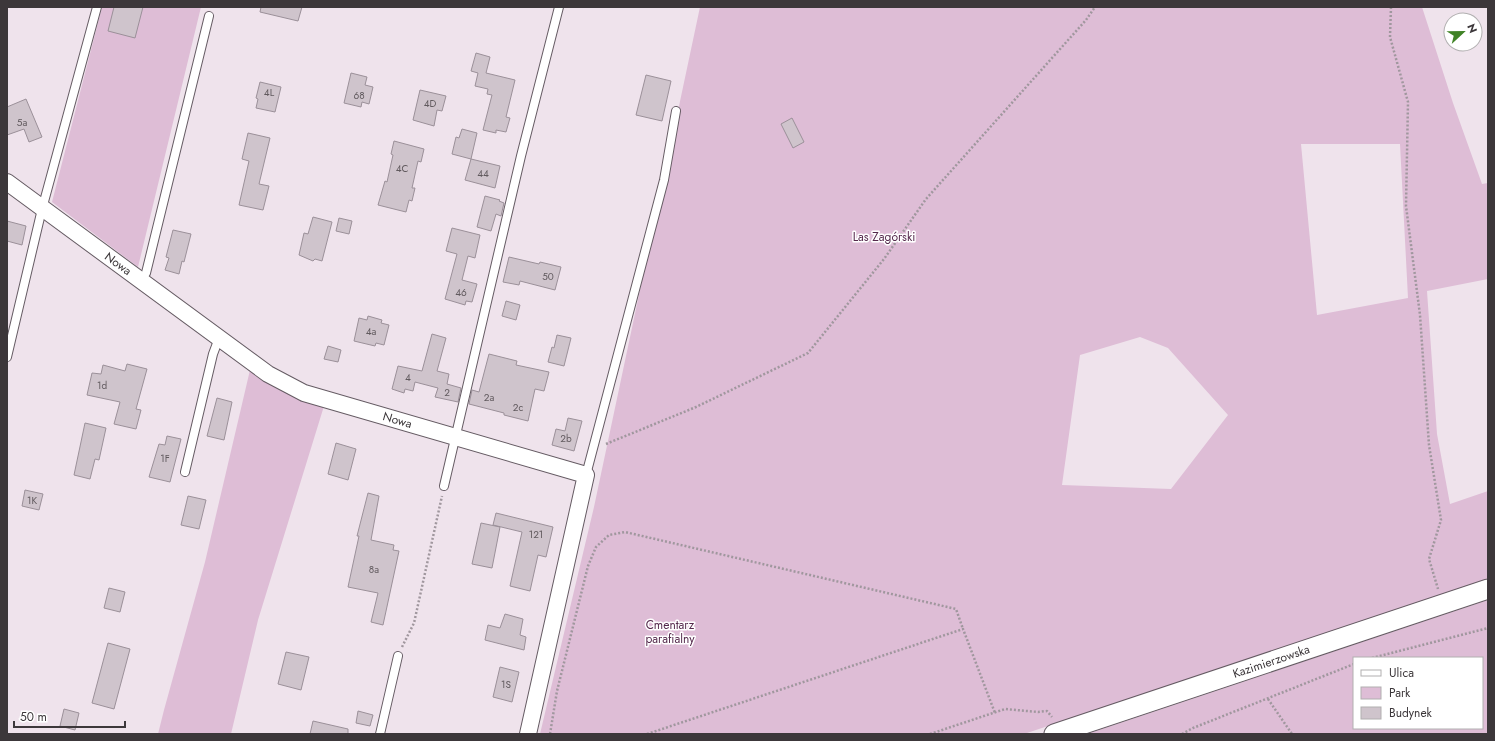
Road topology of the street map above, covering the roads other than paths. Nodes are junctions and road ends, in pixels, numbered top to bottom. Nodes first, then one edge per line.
1 (97, 7) edge
2 (559, 7) edge
3 (209, 16) dead end
4 (676, 111) dead end
5 (7, 182) edge
6 (42, 209) junction
7 (141, 281) junction
8 (219, 338) junction
9 (7, 357) edge
10 (455, 437) junction
11 (185, 472) dead end
12 (586, 475) junction
13 (444, 486) road end
14 (1488, 589) edge
15 (398, 656) road end
16 (1056, 733) edge
17 (380, 734) edge
18 (528, 734) edge

1 - 6 lane
2 - 10 lane
3 - 7 lane
4 - 12 lane
5 - 6 street, Nowa
6 - 7 street, Nowa
6 - 9 lane
7 - 8 street, Nowa
8 - 10 street, Nowa
8 - 11 lane
10 - 12 street, Nowa
10 - 13 lane
12 - 18 street
14 - 16 street, Kazimierzowska
15 - 17 lane

